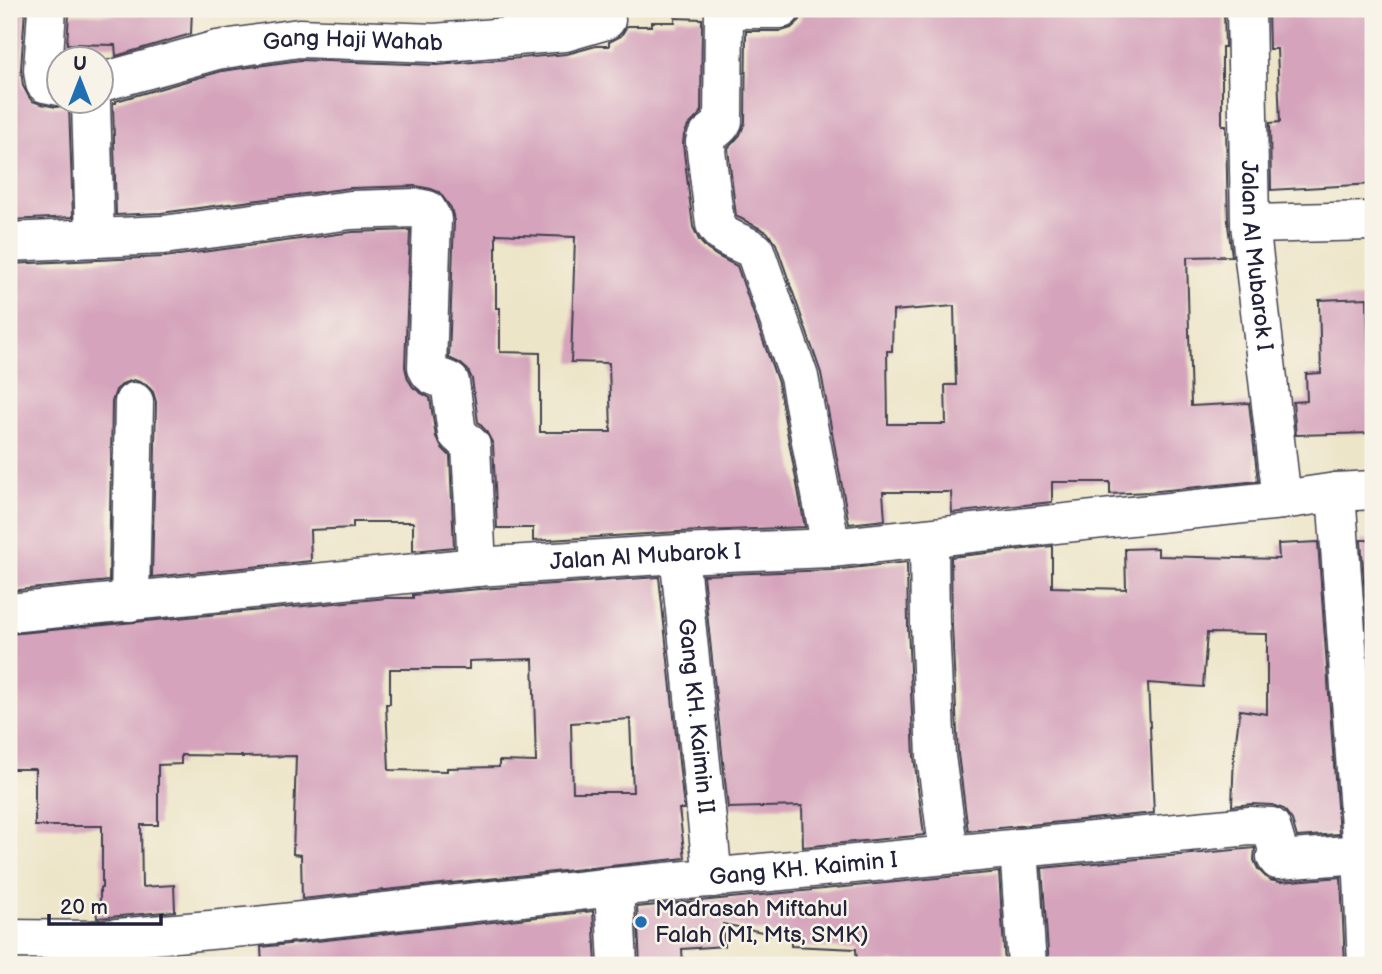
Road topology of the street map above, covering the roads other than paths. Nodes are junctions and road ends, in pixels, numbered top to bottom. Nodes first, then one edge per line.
1 (47, 9) edge
2 (724, 9) edge
3 (781, 9) edge
4 (1246, 9) edge
5 (606, 20) dead end
6 (116, 78) edge
7 (46, 83) edge
8 (91, 116) edge
9 (1373, 222) edge
10 (1250, 224) junction
11 (95, 238) junction
12 (9, 242) edge
13 (134, 402) dead end
14 (1355, 491) edge
15 (1282, 500) junction
16 (929, 538) junction
17 (831, 548) junction
18 (679, 554) junction
19 (477, 567) junction
20 (130, 602) junction
21 (9, 613) edge
22 (1019, 848) junction
23 (949, 854) junction
24 (1362, 854) junction
25 (713, 878) junction
26 (614, 887) junction
27 (9, 939) edge
28 (95, 953) edge
29 (618, 965) edge
30 (1027, 965) edge
31 (1367, 965) edge

1 - 7 street
2 - 3 street
2 - 17 street
4 - 10 street, Jalan Al Mubarok I
5 - 6 street, Gang Haji Wahab
8 - 11 street
9 - 10 street
10 - 15 street, Jalan Al Mubarok I
11 - 12 street
11 - 19 street
13 - 20 street
14 - 15 street, Jalan Al Mubarok I
14 - 24 street
15 - 16 street, Jalan Al Mubarok I
16 - 17 street, Jalan Al Mubarok I
16 - 23 street
17 - 18 street, Jalan Al Mubarok I
18 - 19 street, Jalan Al Mubarok I
18 - 25 street, Gang KH. Kaimin II
19 - 20 street, Jalan Al Mubarok I
20 - 21 street, Jalan Al Mubarok I
22 - 23 street, Gang KH. Kaimin I
22 - 24 street, Gang KH. Kaimin I
22 - 30 street
23 - 25 street, Gang KH. Kaimin I
24 - 31 street
25 - 26 street, Gang KH. Kaimin I
26 - 28 street, Gang KH. Kaimin I
26 - 29 street
27 - 28 street, Gang KH. Kaimin I

